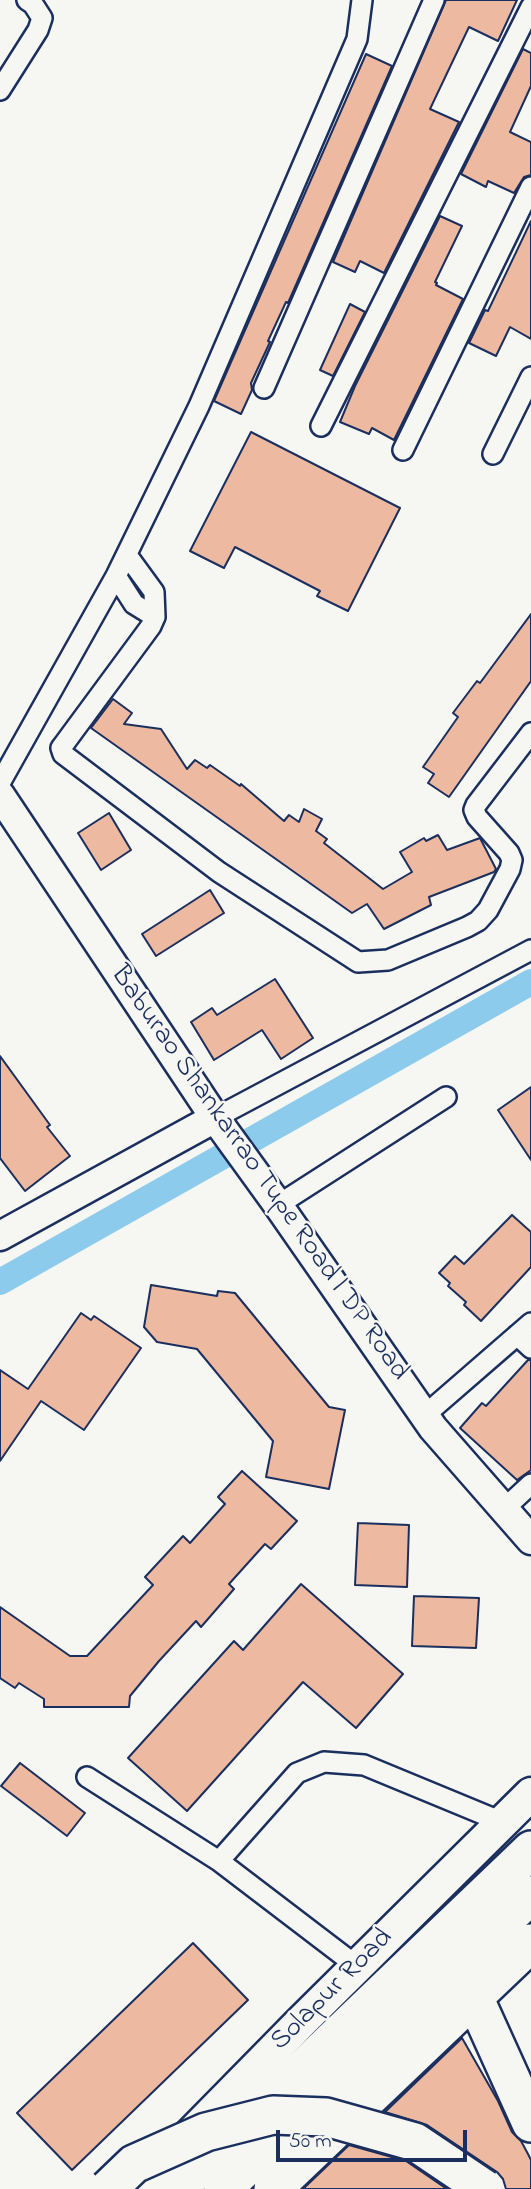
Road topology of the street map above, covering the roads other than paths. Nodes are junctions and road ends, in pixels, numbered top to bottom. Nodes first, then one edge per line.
1 (27, 0) edge
2 (362, 0) edge
3 (434, 0) edge
4 (531, 7) edge
5 (0, 90) edge
6 (531, 187) edge
7 (531, 377) edge
8 (264, 388) dead end
9 (321, 426) dead end
10 (403, 450) dead end
11 (493, 454) dead end
12 (127, 555) junction
13 (116, 576) junction
14 (155, 617) junction
15 (531, 733) edge
16 (0, 783) edge
17 (0, 795) edge
18 (531, 950) edge
19 (446, 1097) dead end
20 (221, 1126) junction
21 (278, 1205) junction
22 (0, 1236) edge
23 (526, 1335) edge
24 (425, 1415) junction
25 (531, 1484) edge
26 (504, 1509) junction
27 (531, 1541) edge
28 (87, 1777) dead end
29 (531, 1794) edge
30 (502, 1822) junction
31 (531, 1850) edge
32 (219, 1861) junction
33 (531, 1895) edge
34 (531, 1943) edge
35 (358, 1967) junction
36 (474, 1997) junction
37 (531, 2123) edge
38 (108, 2189) edge
39 (136, 2189) edge
40 (177, 2189) edge
41 (223, 2189) edge
42 (273, 2189) edge
43 (485, 2189) edge

1 - 5 street
2 - 12 street
3 - 8 street
4 - 9 street
6 - 10 street
7 - 11 street
12 - 13 street
12 - 14 street
13 - 14 street
13 - 16 street
14 - 15 street
17 - 20 street, Baburao Shankarrao Tupe Road | DP Road
18 - 20 street
19 - 21 street
20 - 21 street, Baburao Shankarrao Tupe Road | DP Road
20 - 22 street
21 - 24 street, Baburao Shankarrao Tupe Road | DP Road
23 - 24 street
24 - 26 street, Baburao Shankarrao Tupe Road | DP Road
25 - 26 street
26 - 27 street, Baburao Shankarrao Tupe Road | DP Road
28 - 32 street
29 - 30 main road, Solapur Road
30 - 32 street
30 - 35 main road, Solapur Road
31 - 40 highway, bridge
32 - 35 street
33 - 41 highway
34 - 36 highway
35 - 39 main road, Solapur Road
36 - 37 highway
36 - 42 highway
38 - 43 highway, bridge

